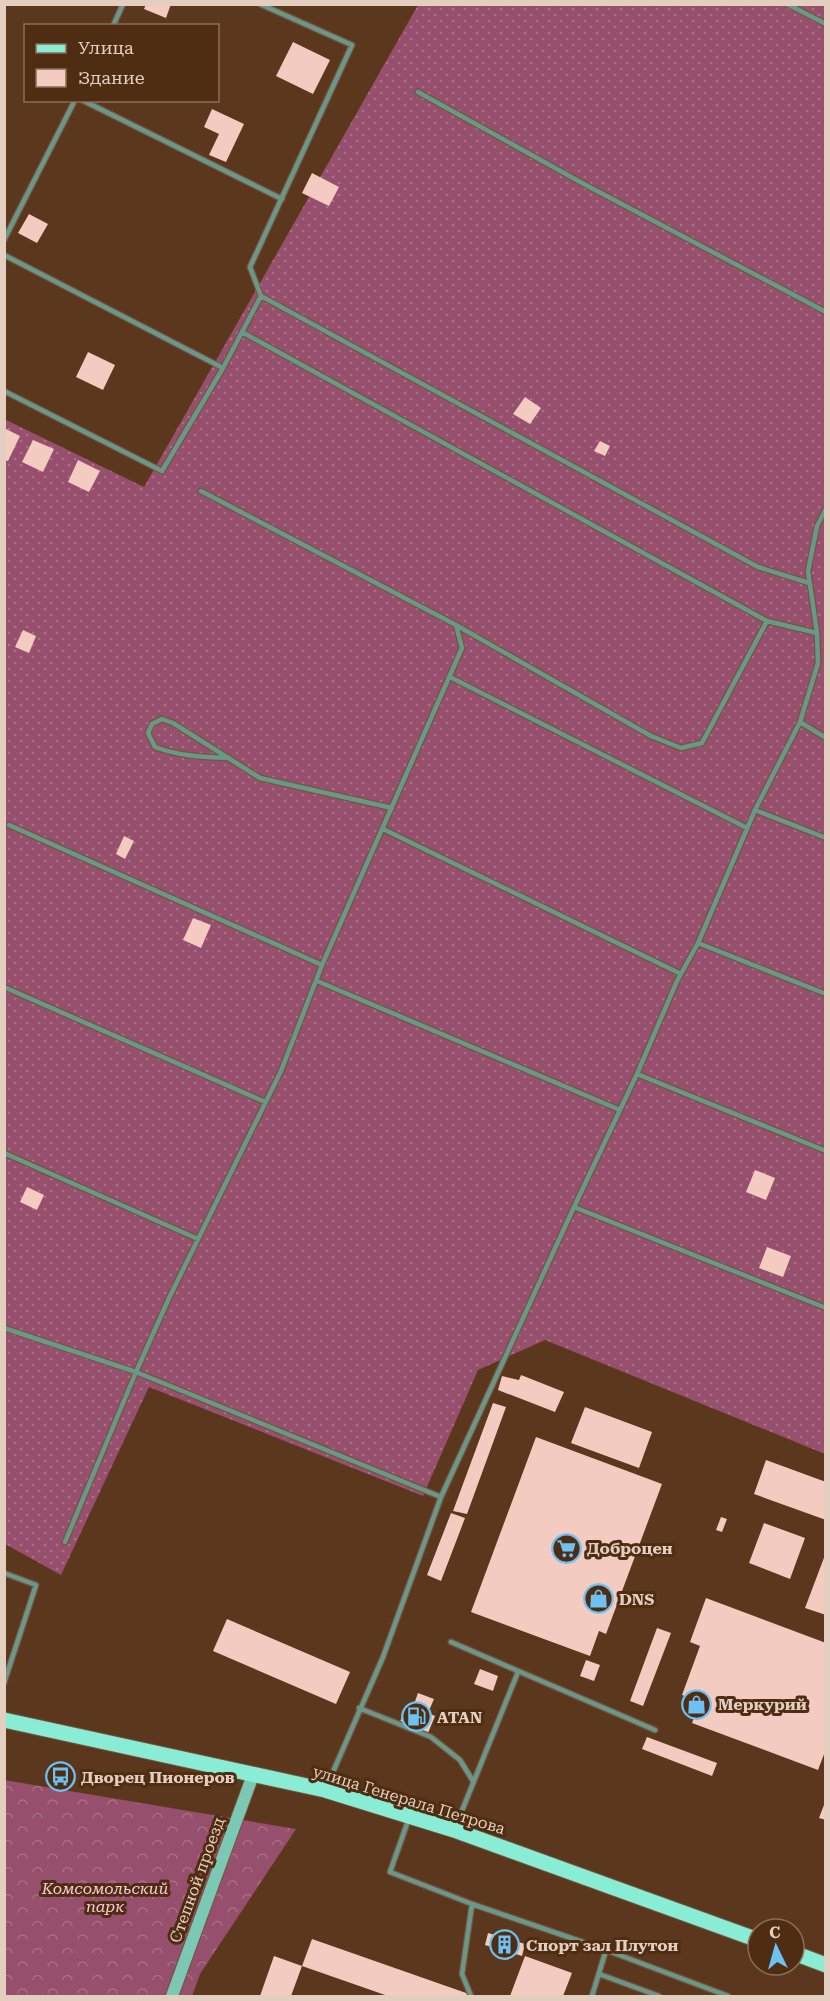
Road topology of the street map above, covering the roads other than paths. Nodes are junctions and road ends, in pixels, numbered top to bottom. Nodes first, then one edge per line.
1 (123, 4) edge
2 (260, 4) edge
3 (788, 4) edge
4 (113, 24) edge
5 (825, 24) edge
6 (418, 92) dead end
7 (74, 102) edge
8 (86, 102) edge
9 (282, 199) junction
10 (4, 240) edge
11 (4, 255) edge
12 (261, 296) junction
13 (825, 312) edge
14 (242, 332) junction
15 (223, 368) junction
16 (4, 391) edge
17 (201, 491) dead end
18 (825, 509) edge
19 (809, 583) junction
20 (767, 621) junction
21 (456, 625) junction
22 (817, 633) junction
23 (825, 661) edge
24 (818, 663) junction
25 (450, 677) junction
26 (800, 722) junction
27 (825, 738) edge
28 (229, 758) junction
29 (392, 808) junction
30 (755, 810) junction
31 (9, 825) dead end
32 (747, 828) junction
33 (383, 829) junction
34 (825, 838) edge
35 (698, 943) junction
36 (322, 965) junction
37 (681, 974) junction
38 (317, 981) junction
39 (4, 987) edge
40 (825, 994) edge
41 (637, 1074) junction
42 (265, 1102) junction
43 (620, 1110) junction
44 (825, 1151) edge
45 (4, 1153) edge
46 (574, 1207) junction
47 (198, 1239) junction
48 (825, 1308) edge
49 (4, 1328) edge
50 (136, 1372) junction
51 (441, 1497) junction
52 (66, 1542) dead end
53 (4, 1573) edge
54 (451, 1642) dead end
55 (518, 1672) junction
56 (4, 1683) edge
57 (359, 1708) junction
58 (4, 1720) edge
59 (655, 1730) dead end
60 (253, 1775) junction
61 (473, 1781) junction
62 (325, 1790) junction
63 (410, 1816) junction
64 (454, 1830) junction
65 (472, 1904) junction
66 (746, 1936) edge
67 (606, 1950) junction
68 (806, 1958) edge
69 (825, 1965) edge
70 (599, 1974) junction
71 (172, 1996) edge
72 (471, 1996) edge
73 (592, 1996) edge
74 (659, 1996) edge
75 (728, 1996) edge

1 - 4 lane
2 - 9 lane
3 - 5 lane
6 - 13 lane
7 - 10 lane
8 - 9 lane
9 - 12 lane
11 - 15 lane
12 - 14 lane
12 - 19 lane
14 - 15 lane
14 - 20 lane
15 - 16 lane
17 - 21 lane
18 - 19 lane
19 - 22 lane
20 - 21 lane
20 - 22 lane
21 - 25 lane
22 - 24 lane
23 - 24 lane
24 - 26 lane
25 - 29 lane
25 - 32 lane
26 - 27 lane
26 - 30 lane
28 - 28 lane
28 - 29 lane
29 - 33 lane
30 - 32 lane
30 - 34 lane
31 - 36 lane
32 - 35 lane
33 - 36 lane
33 - 37 lane
35 - 37 lane
35 - 40 lane
36 - 38 lane
37 - 41 lane
38 - 42 lane
38 - 43 lane
39 - 42 lane
41 - 43 lane
41 - 44 lane
42 - 47 lane
43 - 46 lane
45 - 47 lane
46 - 48 lane
46 - 51 lane
47 - 50 lane
49 - 50 lane
50 - 51 lane
50 - 52 lane
51 - 57 lane
53 - 56 lane
54 - 55 lane
55 - 59 lane
55 - 61 lane
57 - 61 lane
57 - 62 lane
58 - 60 main road, улица Генерала Петрова
60 - 62 main road, улица Генерала Петрова
60 - 71 main road, Степной проезд
61 - 64 lane
62 - 63 main road, улица Генерала Петрова
63 - 64 main road, улица Генерала Петрова
63 - 65 lane
64 - 66 main road, улица Генерала Петрова
65 - 67 lane
65 - 72 lane
67 - 70 lane
67 - 75 lane
68 - 69 main road
70 - 73 lane
70 - 74 lane

